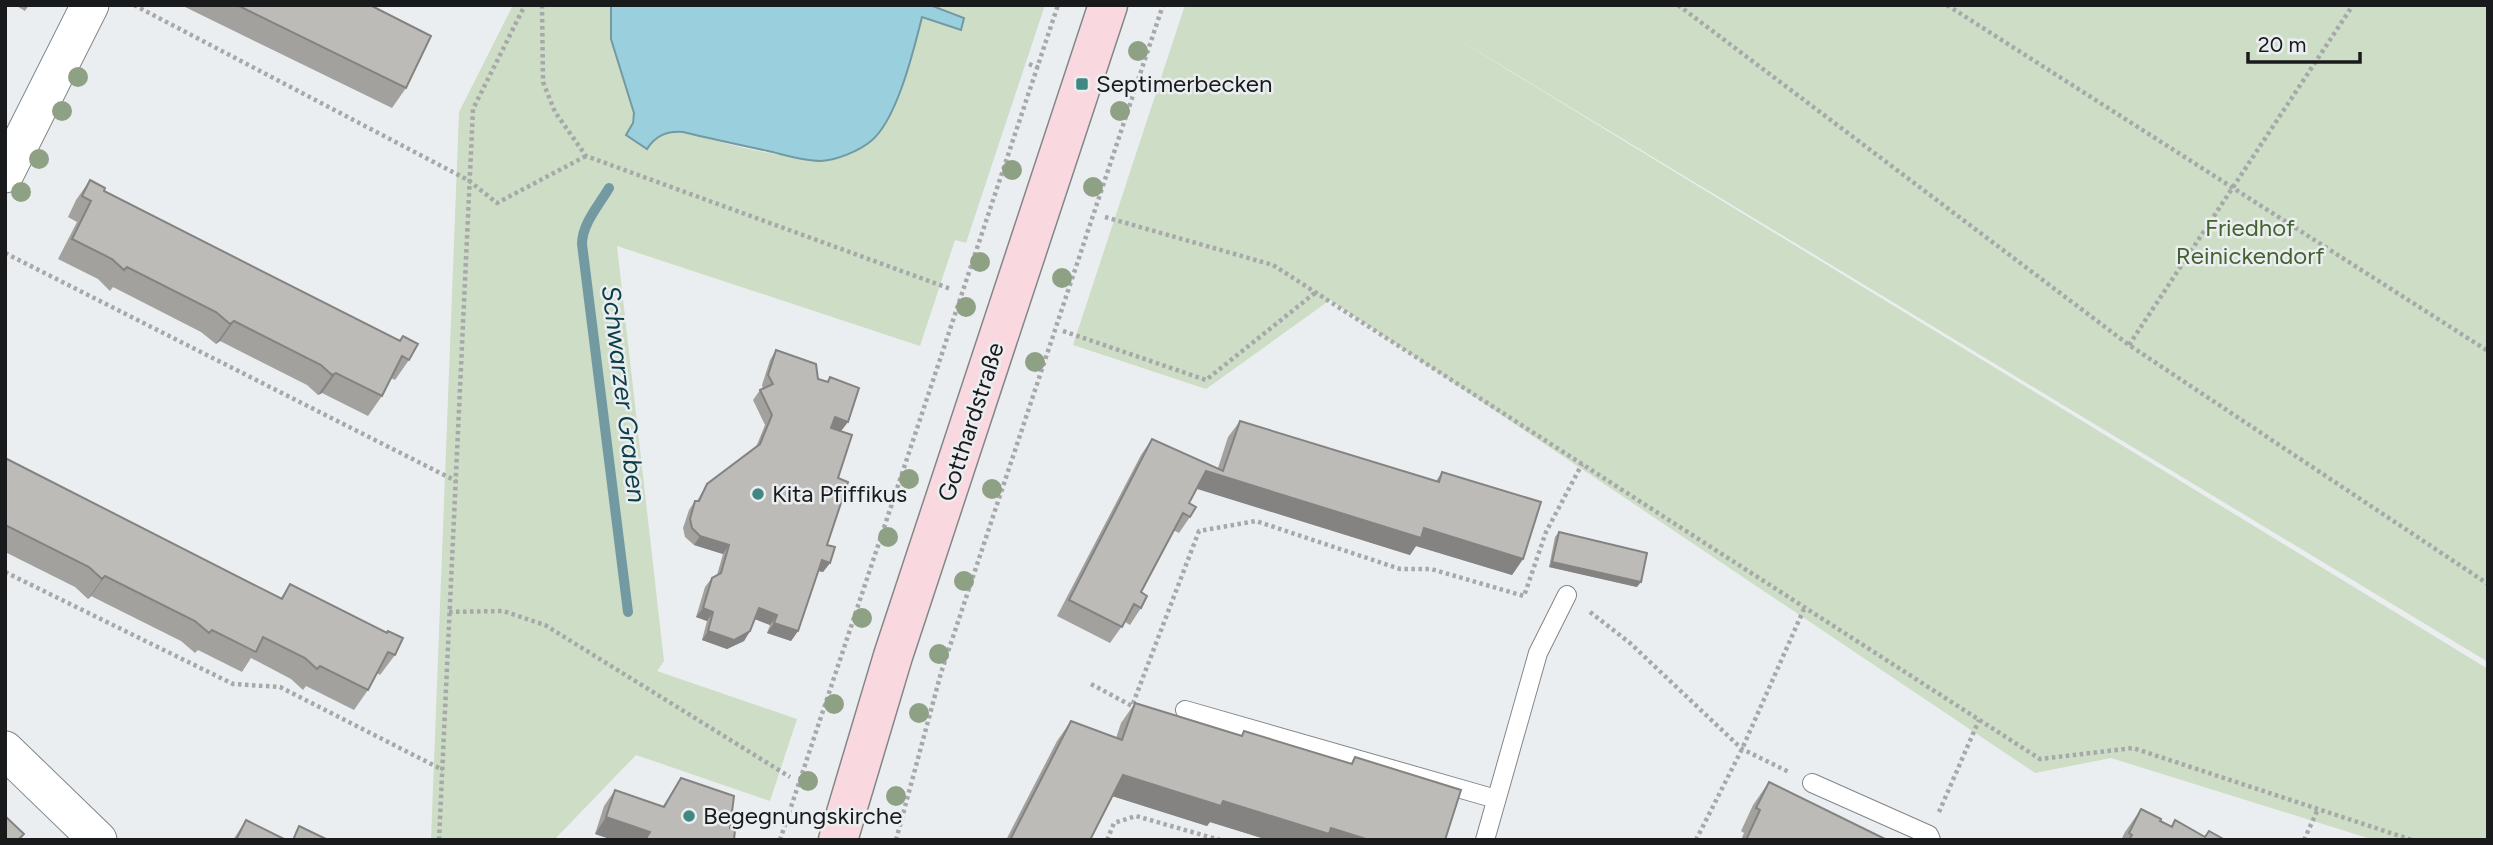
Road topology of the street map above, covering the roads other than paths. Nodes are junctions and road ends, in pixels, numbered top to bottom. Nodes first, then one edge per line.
1 (90, 5) edge
2 (1108, 5) edge
3 (5, 174) edge
4 (1567, 594) road end
5 (1185, 710) dead end
6 (5, 750) edge
7 (1812, 783) road end
8 (1496, 799) junction
9 (1930, 838) edge
10 (98, 840) edge
11 (838, 840) edge
12 (1485, 840) edge

1 - 3 street
2 - 11 main road, Gotthardstraße
4 - 8 lane
5 - 8 lane
6 - 10 street
7 - 9 lane
8 - 12 lane

